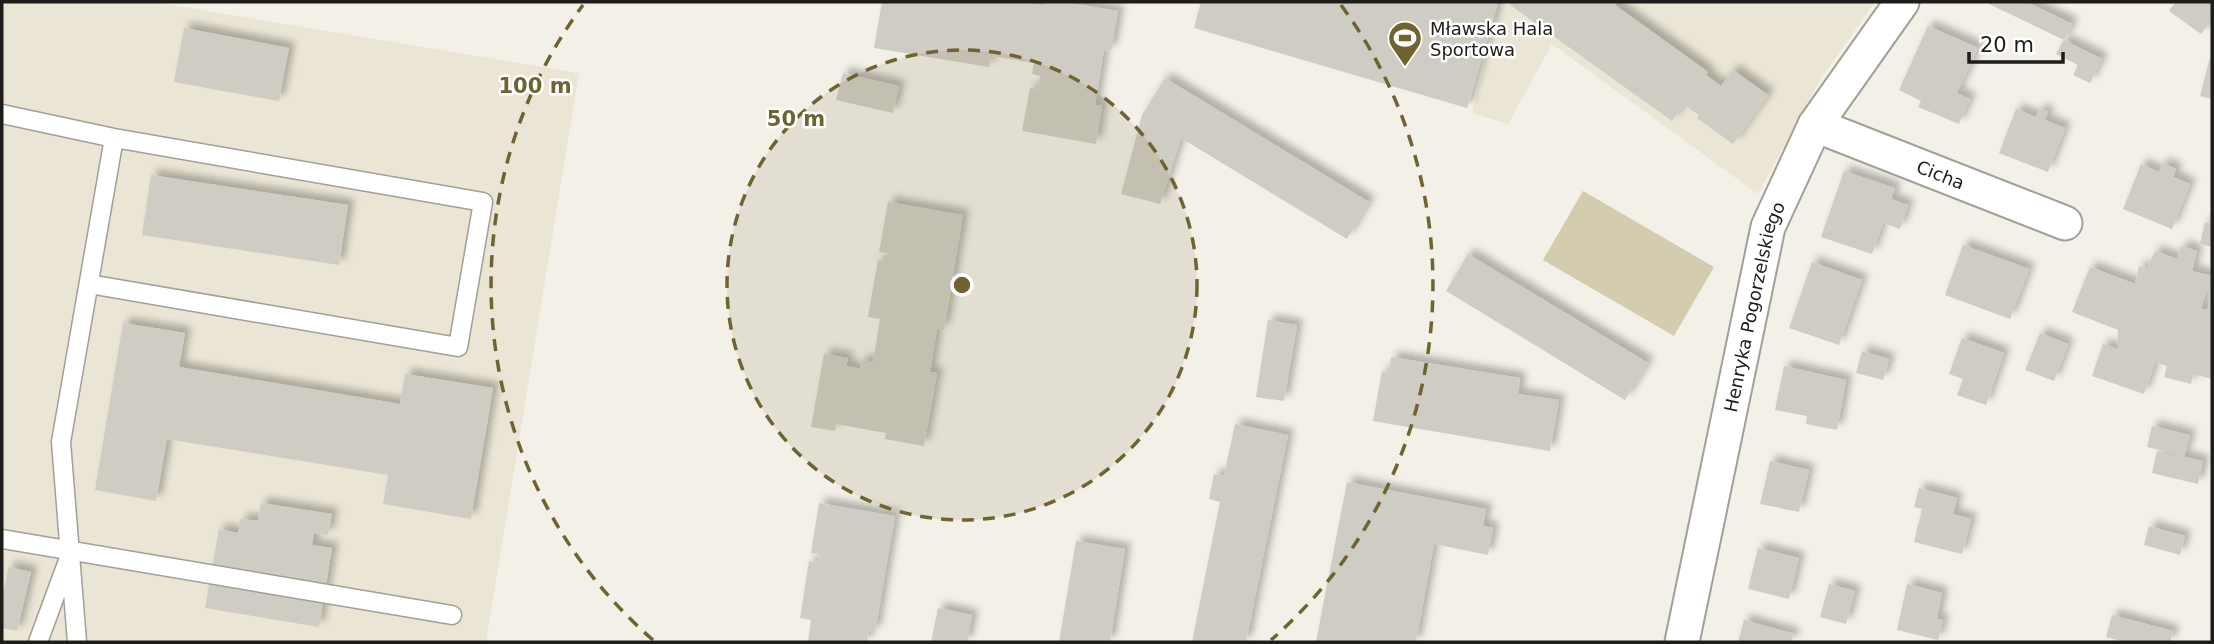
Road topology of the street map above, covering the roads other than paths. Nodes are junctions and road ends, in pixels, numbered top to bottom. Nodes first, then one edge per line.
1 (1902, 2) edge
2 (2, 114) edge
3 (1815, 125) junction
4 (114, 138) junction
5 (2065, 223) dead end
6 (89, 284) junction
7 (2, 539) edge
8 (71, 551) junction
9 (452, 615) dead end
10 (38, 642) edge
11 (77, 642) edge
12 (1682, 642) edge

1 - 3 street, Henryka Pogorzelskiego
2 - 4 lane
3 - 5 street, Cicha
3 - 12 street, Henryka Pogorzelskiego
4 - 6 lane
4 - 6 lane
6 - 8 lane
7 - 8 lane
8 - 9 lane
8 - 10 lane
8 - 11 lane

